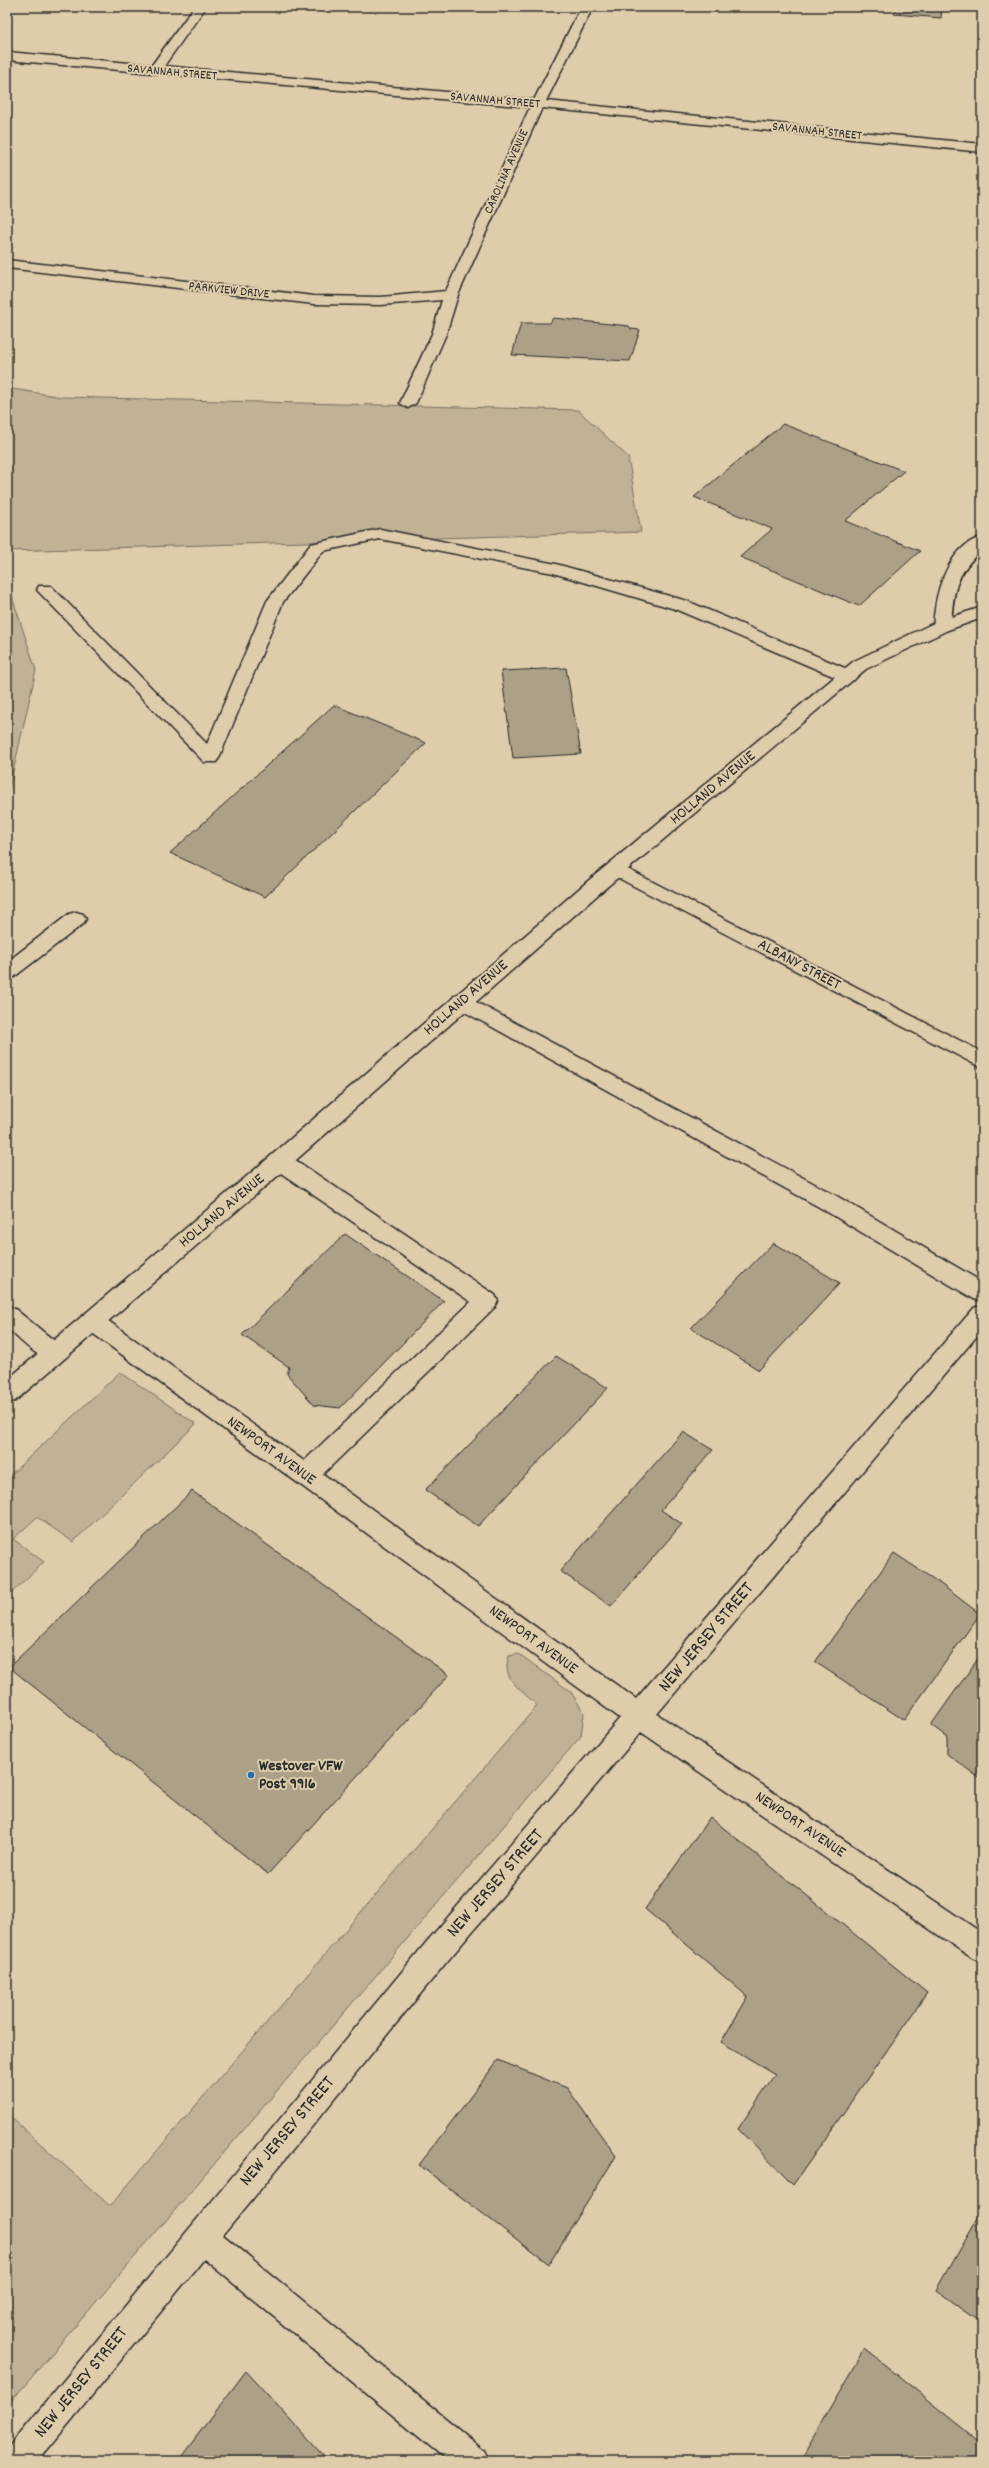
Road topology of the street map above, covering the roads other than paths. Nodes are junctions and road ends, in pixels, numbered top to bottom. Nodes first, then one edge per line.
1 (200, 7) edge
2 (587, 7) edge
3 (7, 56) edge
4 (154, 71) junction
5 (538, 104) junction
6 (982, 148) edge
7 (7, 264) edge
8 (451, 295) junction
9 (408, 403) dead end
10 (982, 542) edge
11 (45, 590) dead end
12 (982, 612) edge
13 (942, 626) junction
14 (848, 676) junction
15 (616, 869) junction
16 (76, 919) dead end
17 (7, 972) edge
18 (461, 1001) junction
19 (982, 1061) edge
20 (280, 1161) junction
21 (982, 1293) edge
22 (982, 1314) edge
23 (7, 1316) edge
24 (92, 1321) junction
25 (54, 1353) junction
26 (7, 1394) edge
27 (305, 1476) junction
28 (640, 1717) junction
29 (982, 1949) edge
30 (201, 2237) junction
31 (18, 2461) edge
32 (473, 2461) edge

1 - 4 street
2 - 5 street, CAROLINA AVENUE
3 - 4 street, SAVANNAH STREET
4 - 5 street, SAVANNAH STREET
5 - 6 street, SAVANNAH STREET
5 - 8 street, CAROLINA AVENUE
7 - 8 street, PARKVIEW DRIVE
8 - 9 street, CAROLINA AVENUE
10 - 13 street
11 - 14 street
12 - 13 street, HOLLAND AVENUE
13 - 14 street, HOLLAND AVENUE
14 - 15 street, HOLLAND AVENUE
15 - 18 street, HOLLAND AVENUE
15 - 19 street, ALBANY STREET
16 - 17 street
18 - 20 street, HOLLAND AVENUE
18 - 21 street
20 - 24 street, HOLLAND AVENUE
20 - 27 street
22 - 28 street, NEW JERSEY STREET
23 - 25 street
24 - 25 street, HOLLAND AVENUE
24 - 27 street, NEWPORT AVENUE
25 - 26 street, HOLLAND AVENUE
27 - 28 street, NEWPORT AVENUE
28 - 29 street, NEWPORT AVENUE
28 - 30 street, NEW JERSEY STREET
30 - 31 street, NEW JERSEY STREET
30 - 32 street

